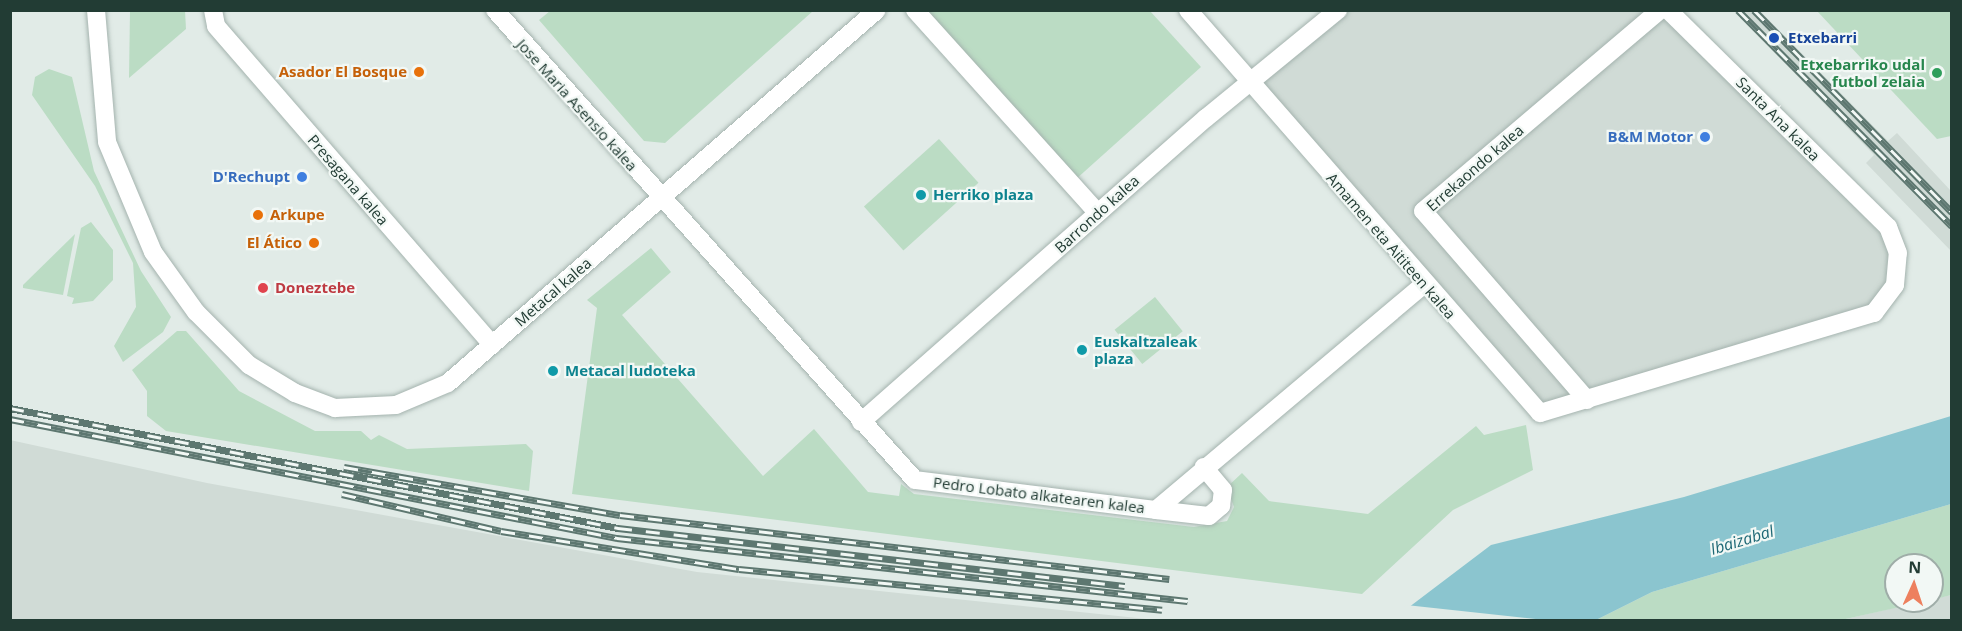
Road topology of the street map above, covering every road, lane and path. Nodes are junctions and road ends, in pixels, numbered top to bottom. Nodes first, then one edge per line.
1 (96, 10) edge
2 (213, 10) edge
3 (495, 10) edge
4 (877, 10) edge
5 (915, 10) edge
6 (1338, 10) edge
7 (1660, 10) edge
8 (1668, 10) edge
9 (1190, 12) edge
10 (1249, 82) junction
11 (660, 198) junction
12 (1098, 213) junction
13 (1424, 284) junction
14 (492, 345) junction
15 (1587, 400) junction
16 (861, 422) junction
17 (1204, 467) junction
18 (1156, 510) junction

1 - 14 street, Metacal kalea
2 - 14 street, Presagana kalea
3 - 11 street, Jose Maria Asensio kalea
4 - 11 street, Metacal kalea
5 - 12 street
6 - 10 street, Barrondo kalea
7 - 15 street, Errekaondo kalea
8 - 15 street, Santa Ana kalea
9 - 10 street, Amamen eta Aititeen kalea
10 - 12 street, Barrondo kalea
10 - 13 street, Amamen eta Aititeen kalea
11 - 14 street, Metacal kalea
11 - 16 street, Pedro Lobato alkatearen kalea
12 - 16 street, Barrondo kalea
13 - 15 street, Amamen eta Aititeen kalea
13 - 17 street, Pedro Lobato alkatearen kalea
16 - 18 street, Pedro Lobato alkatearen kalea
17 - 18 street, Pedro Lobato alkatearen kalea
17 - 18 street

